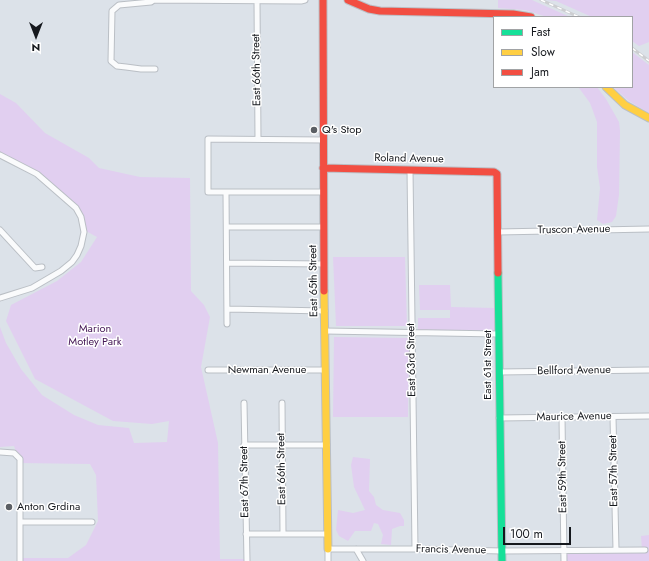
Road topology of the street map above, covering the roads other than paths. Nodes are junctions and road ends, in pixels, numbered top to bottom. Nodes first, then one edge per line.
1 (305, 0) edge
2 (348, 0) edge
3 (257, 1) edge
4 (324, 1) edge
5 (525, 16) edge
6 (155, 69) dead end
7 (607, 88) edge
8 (649, 118) edge
9 (258, 139) junction
10 (323, 140) junction
11 (0, 155) edge
12 (323, 168) junction
13 (410, 170) junction
14 (494, 172) joint
15 (226, 192) junction
16 (323, 192) junction
17 (227, 227) junction
18 (324, 227) junction
19 (649, 229) edge
20 (0, 230) edge
21 (498, 232) junction
22 (227, 263) junction
23 (324, 264) junction
24 (42, 267) dead end
25 (0, 298) edge
26 (228, 309) junction
27 (325, 311) junction
28 (228, 324) dead end
29 (325, 331) junction
30 (412, 333) junction
31 (499, 334) junction
32 (208, 370) dead end
33 (325, 370) junction
34 (649, 370) edge
35 (499, 372) junction
36 (244, 403) dead end
37 (282, 403) dead end
38 (649, 416) edge
39 (562, 417) junction
40 (613, 417) junction
41 (499, 418) junction
42 (244, 445) junction
43 (282, 445) junction
44 (327, 445) junction
45 (0, 452) edge
46 (21, 522) junction
47 (92, 522) dead end
48 (246, 534) junction
49 (283, 534) junction
50 (328, 534) junction
51 (328, 549) junction
52 (356, 549) junction
53 (415, 549) junction
54 (564, 550) junction
55 (616, 550) junction
56 (645, 550) dead end
57 (502, 551) junction
58 (20, 561) edge
59 (246, 561) edge
60 (328, 561) edge
61 (363, 561) edge
62 (502, 561) edge
63 (564, 561) edge

1 - 3 street
2 - 5 street
3 - 6 street
3 - 9 street, East 66th Street
4 - 10 street, East 65th Street
7 - 8 street
9 - 10 street
9 - 15 street
10 - 12 street, East 65th Street
11 - 25 street
12 - 13 street, Roland Avenue
12 - 16 street, East 65th Street
13 - 14 street, Roland Avenue
13 - 30 street, East 63rd Street
14 - 21 street, East 61st Street
15 - 16 street
15 - 17 street
16 - 18 street, East 65th Street
17 - 18 street
17 - 22 street
18 - 23 street, East 65th Street
19 - 21 street, Truscon Avenue
20 - 24 street
21 - 31 street, East 61st Street
22 - 23 street
22 - 26 street
23 - 27 street, East 65th Street
26 - 27 street
26 - 28 street
27 - 29 street, East 65th Street
29 - 30 street
29 - 33 street, East 65th Street
30 - 31 street
30 - 53 street, East 63rd Street
31 - 35 street, East 61st Street
32 - 33 street, Newman Avenue
33 - 44 street, East 65th Street
34 - 35 street, Bellford Avenue
35 - 41 street, East 61st Street
36 - 42 street, East 67th Street
37 - 43 street, East 66th Street
38 - 40 street, Maurice Avenue
39 - 40 street, Maurice Avenue
39 - 41 street, Maurice Avenue
39 - 54 street, East 59th Street
40 - 55 street, East 57th Street
41 - 57 street, East 61st Street
42 - 43 street
42 - 48 street, East 67th Street
43 - 44 street
43 - 49 street, East 66th Street
44 - 50 street, East 65th Street
45 - 46 street
46 - 47 street
46 - 58 street
48 - 49 street
48 - 59 street, East 67th Street
49 - 50 street
50 - 51 street, East 65th Street
51 - 52 street, Francis Avenue
51 - 60 street, East 65th Street
52 - 53 street, Francis Avenue
52 - 61 street
53 - 57 street, Francis Avenue
54 - 55 street, Francis Avenue
54 - 57 street, Francis Avenue
54 - 63 street, East 59th Street
55 - 56 street, Francis Avenue
57 - 62 street, East 61st Street

